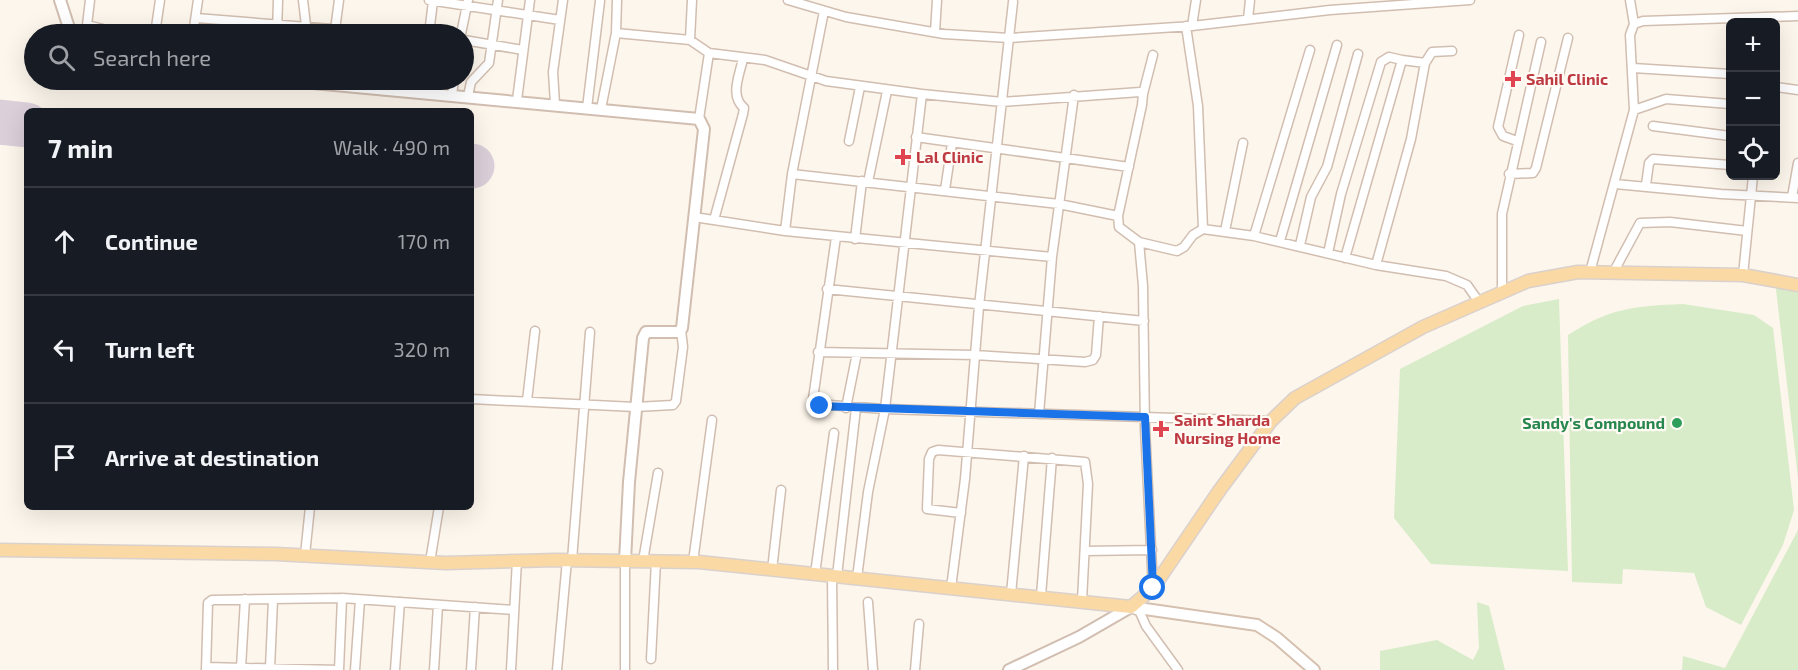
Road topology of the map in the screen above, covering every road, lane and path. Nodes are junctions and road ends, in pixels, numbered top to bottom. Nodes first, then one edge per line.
1 (60, 0) edge
2 (90, 0) edge
3 (160, 0) edge
4 (198, 0) edge
5 (278, 0) edge
6 (303, 0) edge
7 (339, 0) edge
8 (431, 0) edge
9 (498, 0) edge
10 (530, 0) edge
11 (563, 0) edge
12 (617, 0) edge
13 (692, 0) edge
14 (788, 0) edge
15 (937, 0) edge
16 (1196, 0) edge
17 (1250, 0) edge
18 (1469, 0) edge
19 (1630, 0) edge
20 (467, 2) edge
21 (600, 2) dead end
22 (1013, 2) dead end
23 (495, 10) junction
24 (825, 10) junction
25 (527, 15) junction
26 (1798, 16) edge
27 (196, 18) junction
28 (1780, 18) edge
29 (1248, 19) junction
30 (560, 20) junction
31 (1726, 20) edge
32 (68, 24) edge
33 (87, 24) edge
34 (156, 24) edge
35 (195, 24) edge
36 (265, 24) edge
37 (277, 24) edge
38 (306, 24) edge
39 (338, 24) edge
40 (430, 24) edge
41 (463, 24) edge
42 (1634, 24) junction
43 (1189, 26) junction
44 (935, 32) junction
45 (616, 33) junction
46 (1519, 35) dead end
47 (1009, 38) junction
48 (1568, 38) dead end
49 (690, 40) junction
50 (474, 42) edge
51 (1541, 42) dead end
52 (492, 45) junction
53 (1337, 45) dead end
54 (523, 50) junction
55 (1310, 50) dead end
56 (1452, 51) dead end
57 (709, 53) junction
58 (1358, 54) dead end
59 (1153, 55) dead end
60 (743, 58) junction
61 (1402, 60) junction
62 (1425, 63) junction
63 (1633, 68) junction
64 (1726, 74) edge
65 (810, 77) junction
66 (474, 80) edge
67 (860, 87) junction
68 (1780, 88) edge
69 (408, 90) edge
70 (453, 90) edge
71 (469, 90) edge
72 (1798, 90) edge
73 (887, 91) junction
74 (922, 94) junction
75 (1143, 94) junction
76 (452, 95) junction
77 (468, 96) junction
78 (1074, 96) junction
79 (517, 100) junction
80 (1002, 102) junction
81 (1726, 104) edge
82 (555, 105) junction
83 (587, 108) junction
84 (601, 109) junction
85 (1634, 110) junction
86 (699, 119) junction
87 (1653, 126) dead end
88 (1726, 135) edge
89 (916, 137) junction
90 (849, 141) dead end
91 (1517, 141) junction
92 (952, 143) junction
93 (1243, 143) dead end
94 (996, 150) junction
95 (1065, 158) junction
96 (1798, 163) edge
97 (1726, 165) edge
98 (1129, 167) junction
99 (792, 174) junction
100 (1509, 174) junction
101 (1753, 180) edge
102 (865, 181) junction
103 (1615, 184) junction
104 (1646, 185) junction
105 (910, 186) junction
106 (945, 190) junction
107 (1751, 194) junction
108 (991, 196) junction
109 (1795, 197) edge
110 (1059, 204) junction
111 (1118, 216) junction
112 (694, 217) junction
113 (714, 220) junction
114 (1203, 230) junction
115 (785, 231) junction
116 (1225, 231) junction
117 (1747, 231) junction
118 (1254, 236) junction
119 (836, 237) junction
120 (855, 238) junction
121 (1280, 241) junction
122 (904, 242) junction
123 (1139, 242) junction
124 (1300, 245) junction
125 (986, 253) junction
126 (1329, 254) junction
127 (1052, 257) junction
128 (1345, 258) junction
129 (1376, 265) junction
130 (1590, 272) junction
131 (1613, 273) junction
132 (1743, 275) junction
133 (1798, 285) edge
134 (827, 289) junction
135 (1502, 291) junction
136 (898, 297) junction
137 (1479, 303) junction
138 (979, 306) junction
139 (1047, 311) junction
140 (1099, 316) junction
141 (1144, 321) junction
142 (681, 330) junction
143 (535, 331) dead end
144 (590, 332) dead end
145 (818, 352) junction
146 (857, 353) junction
147 (892, 354) junction
148 (975, 355) junction
149 (1044, 361) junction
150 (474, 399) edge
151 (527, 400) junction
152 (584, 405) junction
153 (635, 407) junction
154 (846, 408) junction
155 (856, 408) junction
156 (885, 410) junction
157 (968, 411) junction
158 (1039, 414) junction
159 (1145, 417) junction
160 (712, 420) dead end
161 (1271, 421) junction
162 (834, 434) dead end
163 (967, 453) junction
164 (1024, 456) junction
165 (1052, 458) junction
166 (658, 474) dead end
167 (781, 490) dead end
168 (310, 510) edge
169 (439, 510) edge
170 (961, 513) junction
171 (0, 550) edge
172 (1152, 550) junction
173 (1085, 551) junction
174 (305, 555) junction
175 (517, 560) junction
176 (570, 560) junction
177 (625, 561) junction
178 (643, 561) junction
179 (656, 561) junction
180 (430, 562) junction
181 (693, 562) junction
182 (772, 570) junction
183 (815, 574) junction
184 (834, 576) junction
185 (857, 578) junction
186 (951, 588) junction
187 (1153, 588) junction
188 (1011, 594) junction
189 (1041, 596) junction
190 (342, 598) junction
191 (245, 599) junction
192 (273, 600) junction
193 (360, 600) junction
194 (1082, 601) junction
195 (400, 602) junction
196 (868, 602) dead end
197 (438, 605) junction
198 (1135, 607) junction
199 (475, 608) junction
200 (514, 610) junction
201 (919, 624) dead end
202 (651, 659) dead end
203 (237, 668) edge
204 (272, 668) edge
205 (206, 669) edge
206 (307, 669) edge
207 (1013, 669) edge
208 (339, 670) edge
209 (355, 670) edge
210 (395, 670) edge
211 (434, 670) edge
212 (471, 670) edge
213 (511, 670) edge
214 (557, 670) edge
215 (625, 670) edge
216 (833, 670) edge
217 (873, 670) edge
218 (915, 670) edge
219 (1178, 670) edge
220 (1314, 670) edge

1 - 32 street
2 - 33 street
3 - 34 street
4 - 27 street
5 - 37 street
6 - 38 street
7 - 39 street
8 - 20 street
8 - 40 street
9 - 23 street
10 - 25 street
11 - 30 street
12 - 45 street
13 - 49 street
14 - 24 street
15 - 44 street
16 - 43 street
17 - 29 street
18 - 29 street
19 - 42 street
20 - 23 street
20 - 41 street
21 - 83 street
22 - 47 street
23 - 25 street
23 - 52 street
24 - 44 street
24 - 65 street
25 - 30 street
25 - 54 street
26 - 28 street
27 - 35 street
27 - 36 street
29 - 43 street
30 - 82 street
31 - 42 street
42 - 63 street
43 - 47 street
43 - 114 street
44 - 47 street
45 - 49 street
45 - 84 street
46 - 91 street
47 - 80 street
48 - 100 street
49 - 57 street
50 - 52 street
51 - 91 street
52 - 54 street
52 - 66 street
53 - 121 street
54 - 79 street
55 - 118 street
56 - 62 street
57 - 60 street
57 - 86 street
58 - 124 street
59 - 75 street
60 - 65 street
60 - 113 street
61 - 62 street
61 - 126 street
61 - 128 street
62 - 129 street
63 - 64 street
63 - 85 street
65 - 67 street
65 - 99 street
67 - 73 street
67 - 90 street
68 - 72 street
69 - 76 street
70 - 76 street
71 - 77 street
73 - 74 street
73 - 102 street
74 - 80 street
74 - 89 street
75 - 78 street
75 - 98 street
76 - 77 street
77 - 79 street
78 - 80 street
78 - 95 street
79 - 82 street
80 - 94 street
81 - 85 street
82 - 83 street
83 - 84 street
84 - 86 street
85 - 103 street
86 - 112 street
87 - 88 street
89 - 92 street
89 - 105 street
91 - 100 street
92 - 94 street
92 - 106 street
93 - 116 street
94 - 95 street
94 - 108 street
95 - 98 street
95 - 110 street
96 - 109 street
97 - 104 street
98 - 111 street
99 - 102 street
99 - 115 street
100 - 135 street
101 - 107 street
102 - 105 street
102 - 120 street
103 - 104 street
103 - 130 street
104 - 107 street
105 - 106 street
105 - 122 street
106 - 108 street
107 - 109 street
107 - 117 street
108 - 110 street
108 - 125 street
110 - 111 street
110 - 127 street
111 - 123 street
112 - 113 street
112 - 142 street
113 - 115 street
114 - 116 street
114 - 123 street
115 - 119 street
116 - 118 street
117 - 131 street
117 - 132 street
118 - 121 street
119 - 120 street
119 - 134 street
120 - 122 street
121 - 124 street
122 - 125 street
122 - 136 street
123 - 141 street
124 - 126 street
125 - 127 street
125 - 138 street
126 - 128 street
127 - 139 street
128 - 129 street
129 - 137 street
130 - 131 main road
130 - 135 main road
131 - 132 main road
132 - 133 main road
134 - 136 street
134 - 145 street
135 - 137 main road
136 - 138 street
136 - 147 street
137 - 161 main road
138 - 139 street
138 - 148 street
139 - 140 street
139 - 149 street
140 - 141 street
140 - 149 street
141 - 159 street
142 - 153 street
142 - 153 street
143 - 151 street
144 - 152 street
145 - 146 street
145 - 154 street
146 - 147 street
146 - 154 street
147 - 148 street
147 - 156 street
148 - 149 street
148 - 157 street
149 - 158 street
150 - 151 street
151 - 152 street
152 - 153 street
152 - 176 street
153 - 177 street
154 - 155 street
155 - 156 street
155 - 184 street
156 - 157 street
156 - 185 street
157 - 158 street
157 - 163 street
158 - 159 street
159 - 161 street
159 - 172 street
160 - 181 street
161 - 187 main road
162 - 183 street
163 - 164 street
163 - 170 street
163 - 170 street
164 - 165 street
164 - 188 street
165 - 173 street
165 - 189 street
166 - 178 street
167 - 182 street
168 - 174 street
169 - 180 street
170 - 186 street
171 - 174 main road
172 - 173 street
172 - 187 street
173 - 194 street
174 - 180 main road
175 - 176 main road
175 - 180 main road
175 - 200 street
176 - 177 main road
176 - 214 street
177 - 178 main road
177 - 215 street
178 - 179 main road
179 - 181 main road
179 - 202 street
181 - 182 main road
182 - 183 main road
183 - 184 main road
184 - 185 main road
184 - 216 street
185 - 186 main road
186 - 188 main road
187 - 198 main road
188 - 189 main road
189 - 194 main road
190 - 192 street
190 - 193 street
190 - 208 street
191 - 192 street
191 - 203 street
191 - 205 street
192 - 204 street
193 - 195 street
193 - 209 street
194 - 198 main road
195 - 197 street
195 - 210 street
196 - 217 street
197 - 199 street
197 - 211 street
198 - 207 street
198 - 219 street
198 - 220 street
199 - 200 street
199 - 212 street
200 - 213 street
201 - 218 street
203 - 204 street
203 - 205 street
204 - 206 street
206 - 208 street

